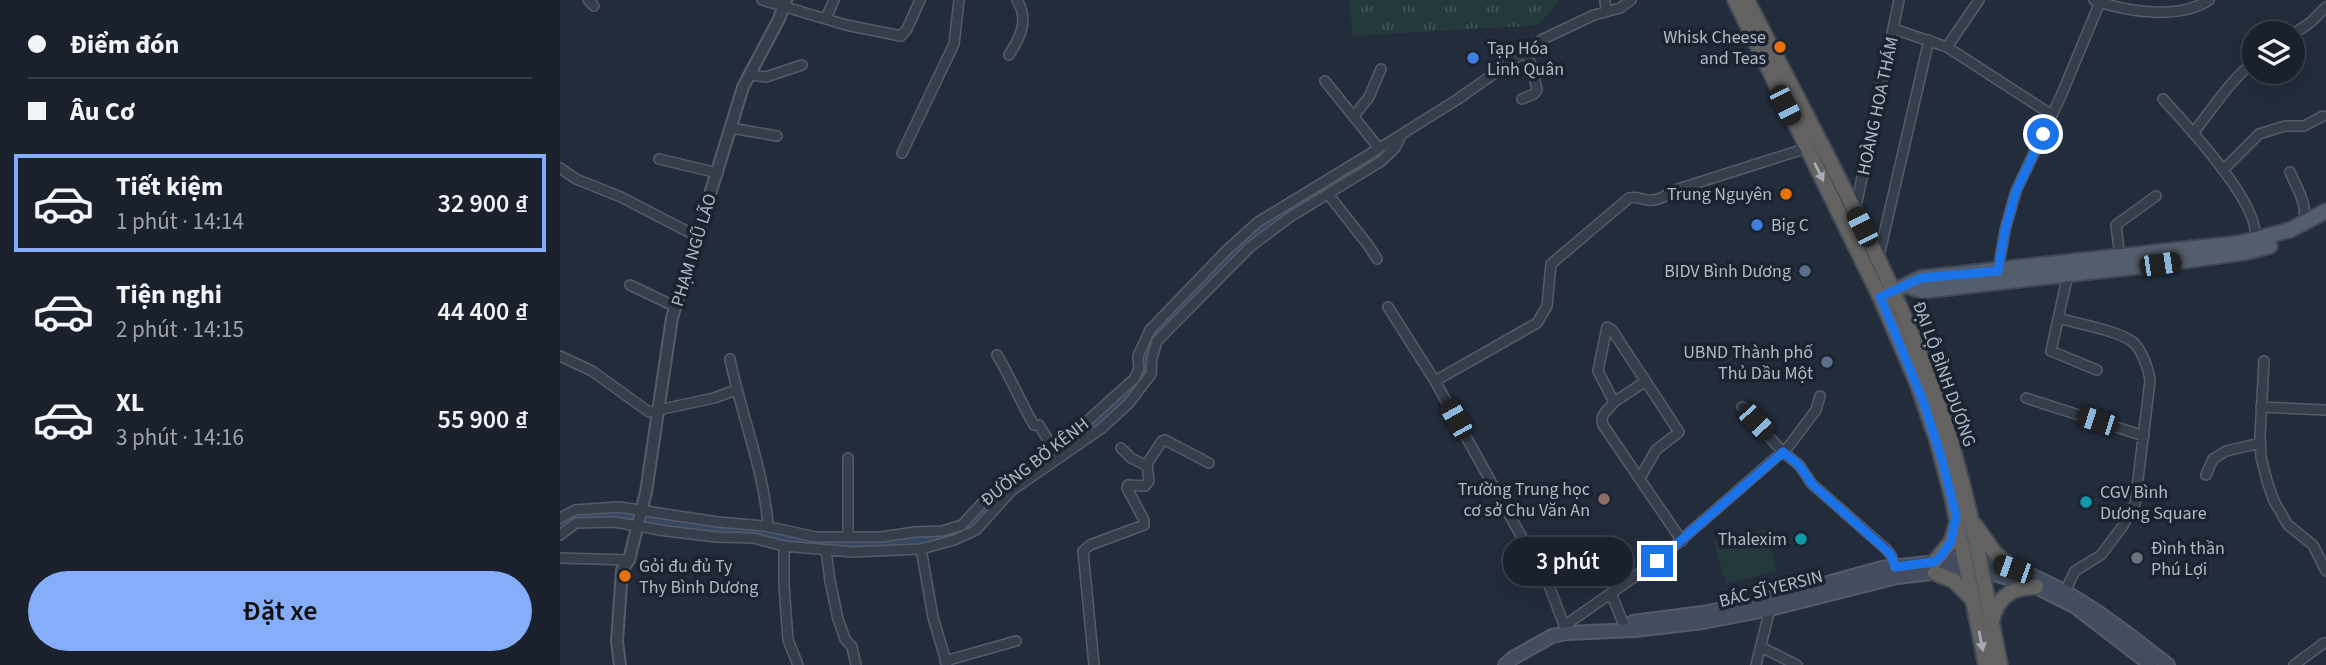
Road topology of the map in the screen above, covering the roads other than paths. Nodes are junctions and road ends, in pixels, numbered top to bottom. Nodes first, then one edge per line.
1 (762, 0) edge
2 (834, 0) edge
3 (920, 0) edge
4 (959, 0) edge
5 (1017, 0) edge
6 (1605, 0) edge
7 (1631, 0) edge
8 (1735, 0) edge
9 (1747, 0) edge
10 (1899, 0) edge
11 (1979, 0) edge
12 (2209, 0) edge
13 (2097, 1) edge
14 (785, 3) edge
15 (2326, 7) edge
16 (1606, 12) junction
17 (826, 18) junction
18 (2305, 26) edge
19 (1894, 29) junction
20 (1929, 40) junction
21 (1947, 47) junction
22 (1525, 51) junction
23 (1009, 54) dead end
24 (803, 65) dead end
25 (1381, 69) dead end
26 (2242, 73) edge
27 (750, 75) junction
28 (1325, 80) dead end
29 (1522, 99) dead end
30 (2163, 99) dead end
31 (2052, 115) junction
32 (1354, 116) junction
33 (2323, 116) dead end
34 (731, 128) junction
35 (2193, 133) junction
36 (1402, 134) junction
37 (777, 135) dead end
38 (1378, 147) junction
39 (1807, 148) junction
40 (902, 153) dead end
41 (659, 159) dead end
42 (560, 168) edge
43 (2223, 170) junction
44 (2290, 172) dead end
45 (718, 173) junction
46 (1328, 194) junction
47 (2156, 195) dead end
48 (1855, 212) junction
49 (2325, 217) edge
50 (2302, 224) junction
51 (698, 237) junction
52 (2254, 240) junction
53 (2120, 257) junction
54 (1377, 260) dead end
55 (1878, 261) junction
56 (1998, 271) junction
57 (2068, 274) junction
58 (630, 285) dead end
59 (1894, 291) junction
60 (676, 307) junction
61 (1388, 307) dead end
62 (2058, 318) junction
63 (997, 355) dead end
64 (560, 356) edge
65 (730, 359) dead end
66 (2264, 361) dead end
67 (2097, 370) dead end
68 (1646, 381) junction
69 (1435, 382) junction
70 (736, 390) junction
71 (1820, 396) dead end
72 (2026, 398) dead end
73 (1614, 402) junction
74 (1742, 407) dead end
75 (2261, 407) junction
76 (659, 410) junction
77 (2326, 410) edge
78 (2144, 436) junction
79 (2260, 443) junction
80 (1052, 448) junction
81 (1121, 448) dead end
82 (1783, 452) junction
83 (848, 458) dead end
84 (1209, 463) dead end
85 (1147, 466) junction
86 (2206, 475) dead end
87 (1640, 478) junction
88 (641, 510) junction
89 (1962, 516) junction
90 (560, 518) edge
91 (637, 525) junction
92 (768, 526) junction
93 (915, 533) junction
94 (560, 535) edge
95 (848, 537) junction
96 (1682, 541) junction
97 (785, 546) junction
98 (917, 548) junction
99 (826, 550) junction
100 (2322, 551) edge
101 (560, 558) edge
102 (629, 560) junction
103 (1974, 564) junction
104 (1895, 567) junction
105 (1934, 567) junction
106 (2013, 569) junction
107 (2326, 570) edge
108 (2036, 587) junction
109 (1820, 590) junction
110 (2065, 591) junction
111 (1611, 593) junction
112 (1973, 600) junction
113 (1770, 604) junction
114 (1992, 622) junction
115 (1623, 623) junction
116 (1661, 623) junction
117 (1566, 629) junction
118 (1581, 631) junction
119 (2118, 632) junction
120 (1016, 640) dead end
121 (2324, 643) edge
122 (1761, 647) junction
123 (946, 663) edge
124 (620, 665) edge
125 (797, 665) edge
126 (856, 665) edge
127 (1094, 665) edge
128 (1504, 665) edge
129 (1756, 665) edge
130 (1797, 665) edge
131 (1986, 665) edge
132 (2000, 665) edge
133 (2151, 665) edge
134 (2168, 665) edge
135 (2294, 665) edge

1 - 14 street
2 - 17 street
3 - 17 street
4 - 40 street
5 - 23 street
6 - 16 street
7 - 16 street, ĐƯỜNG BỜ KÊNH
8 - 39 highway, ĐẠI LỘ BÌNH DƯƠNG
9 - 48 highway, ĐẠI LỘ BÌNH DƯƠNG
10 - 19 street, HOÀNG HOA THÁM
11 - 21 street
12 - 13 street
13 - 31 street
14 - 17 street
14 - 27 street, PHẠM NGŨ LÃO
15 - 18 street
16 - 22 street, ĐƯỜNG BỜ KÊNH
19 - 20 street
19 - 48 street, HOÀNG HOA THÁM
20 - 21 street
20 - 55 street
21 - 31 street
22 - 29 street
22 - 36 street, ĐƯỜNG BỜ KÊNH
24 - 27 street
25 - 32 street
26 - 35 street
27 - 34 street, PHẠM NGŨ LÃO
28 - 32 street
30 - 35 street
31 - 56 street
32 - 38 street
33 - 43 street
34 - 37 street
34 - 45 street, PHẠM NGŨ LÃO
35 - 43 street
36 - 38 street, ĐƯỜNG BỜ KÊNH
36 - 46 street
38 - 80 street, ĐƯỜNG BỜ KÊNH
39 -> 59 highway, ĐẠI LỘ BÌNH DƯƠNG
39 - 69 street
41 - 45 street
42 - 51 street
43 - 52 street
44 - 50 street
45 - 51 street, PHẠM NGŨ LÃO
46 - 54 street
46 - 98 street
47 - 53 street
48 - 55 highway, ĐẠI LỘ BÌNH DƯƠNG
49 - 50 main road
49 - 57 main road
50 - 52 main road
51 - 60 street, PHẠM NGŨ LÃO
52 - 53 main road
53 - 56 main road
55 - 59 highway, ĐẠI LỘ BÌNH DƯƠNG
56 - 59 main road
57 - 59 main road
57 - 62 street
58 - 60 street
59 - 89 highway, ĐẠI LỘ BÌNH DƯƠNG
60 - 76 street, PHẠM NGŨ LÃO
61 - 69 street
62 - 67 street
62 - 78 street
63 - 80 street
64 - 76 street
65 - 70 street
66 - 75 street
68 - 73 street
68 - 73 street
68 - 87 street
69 - 117 street
70 - 76 street
70 - 92 street
71 - 82 street
72 - 78 street
73 - 87 street
74 - 82 street
75 - 77 street
75 - 79 street
76 - 88 street, PHẠM NGŨ LÃO
78 - 110 street
79 - 86 street
79 - 100 street
80 - 93 street, ĐƯỜNG BỜ KÊNH
81 - 85 street
82 - 96 street
82 - 104 street
83 - 95 street
84 - 85 street
85 - 127 street
87 - 96 street
88 - 90 street, ĐƯỜNG BỜ KÊNH
88 - 91 street, PHẠM NGŨ LÃO
88 - 92 street, ĐƯỜNG BỜ KÊNH
89 - 103 highway, ĐẠI LỘ BÌNH DƯƠNG
89 - 105 highway
89 - 106 highway
91 - 94 street
91 - 97 street
91 - 102 street
92 - 95 street, ĐƯỜNG BỜ KÊNH
93 - 95 street, ĐƯỜNG BỜ KÊNH
93 - 98 street
96 - 111 street
97 - 99 street
97 - 125 street
98 - 99 street
98 - 123 street
99 - 126 street
100 - 107 street
101 - 102 street
102 - 124 street
103 - 105 main road, BÁC SĨ YERSIN
103 - 106 main road
103 - 108 main road
103 - 112 highway, ĐẠI LỘ BÌNH DƯƠNG
103 - 114 highway, ĐẠI LỘ BÌNH DƯƠNG
104 - 105 main road, BÁC SĨ YERSIN
104 - 109 main road, BÁC SĨ YERSIN
105 - 109 main road, BÁC SĨ YERSIN
105 - 112 highway
106 - 110 main road
108 - 114 highway
108 - 119 main road
109 - 113 main road, BÁC SĨ YERSIN
110 - 119 main road
111 - 115 street
111 - 117 street
112 -> 131 highway, ĐẠI LỘ BÌNH DƯƠNG
113 - 116 main road, BÁC SĨ YERSIN
113 - 122 street
114 - 132 highway, ĐẠI LỘ BÌNH DƯƠNG
115 - 116 main road, BÁC SĨ YERSIN
115 - 118 main road, BÁC SĨ YERSIN
116 - 118 main road, BÁC SĨ YERSIN
117 - 118 main road, BÁC SĨ YERSIN
117 - 128 main road, BÁC SĨ YERSIN
119 - 133 main road
119 - 134 main road
120 - 123 street
121 - 135 street
122 - 129 street
122 - 130 street

